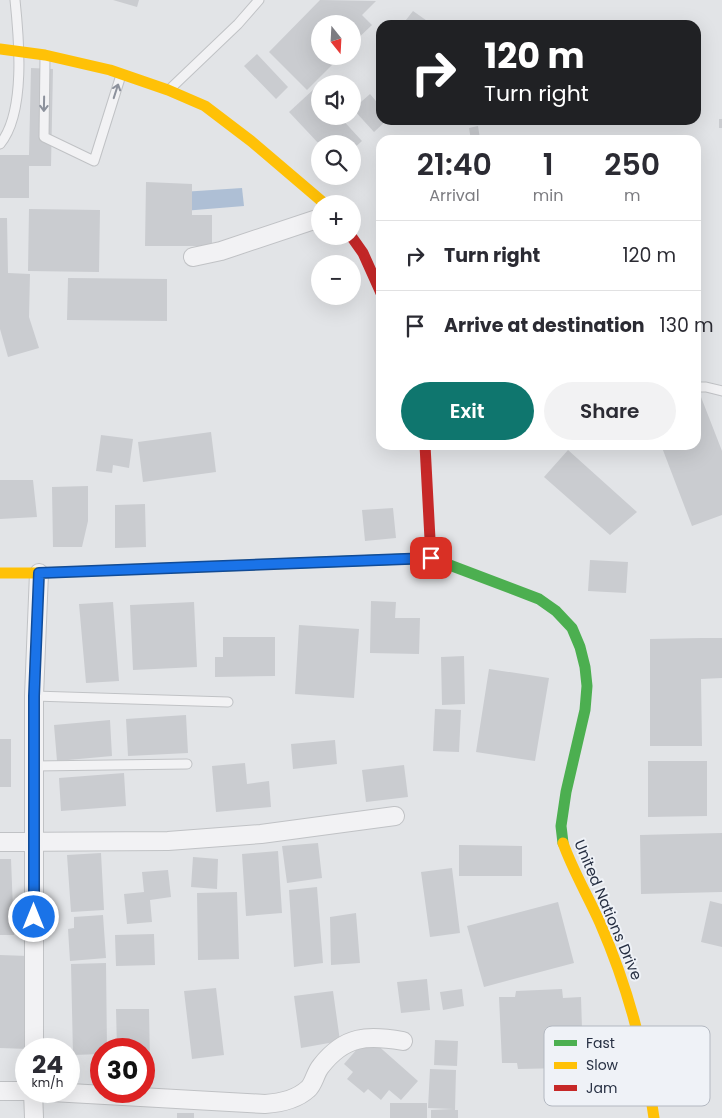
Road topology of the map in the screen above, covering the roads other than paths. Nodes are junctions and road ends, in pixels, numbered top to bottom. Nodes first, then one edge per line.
1 (15, 0) edge
2 (258, 0) edge
3 (0, 49) edge
4 (20, 52) junction
5 (45, 55) junction
6 (121, 74) junction
7 (168, 90) junction
8 (0, 144) edge
9 (315, 195) edge
10 (311, 221) edge
11 (357, 245) edge
12 (193, 257) dead end
13 (376, 282) edge
14 (701, 387) edge
15 (722, 391) edge
16 (425, 450) edge
17 (431, 558) junction
18 (0, 573) edge
19 (39, 573) junction
20 (34, 696) junction
21 (228, 702) dead end
22 (187, 764) dead end
23 (34, 766) junction
24 (395, 816) dead end
25 (0, 842) edge
26 (35, 842) junction
27 (636, 1026) edge
28 (34, 1038) edge
29 (403, 1041) dead end
30 (0, 1091) edge
31 (15, 1091) edge
32 (80, 1094) edge
33 (34, 1103) edge
34 (34, 1118) edge

1 - 4 lane
2 - 7 lane
3 - 4 main road
4 - 5 main road
4 - 8 lane
5 - 6 main road
5 -> 6 lane
6 - 7 main road
7 - 9 main road
10 - 12 street
11 - 13 main road
14 - 15 lane
16 - 17 main road
17 - 19 main road
17 - 27 main road, United Nations Drive
18 - 19 main road
19 - 20 street
20 - 21 lane
20 - 23 street
22 - 23 lane
23 - 26 street
24 - 26 street
25 - 26 street
26 - 28 street
29 - 32 street
30 - 31 street
33 - 34 street

